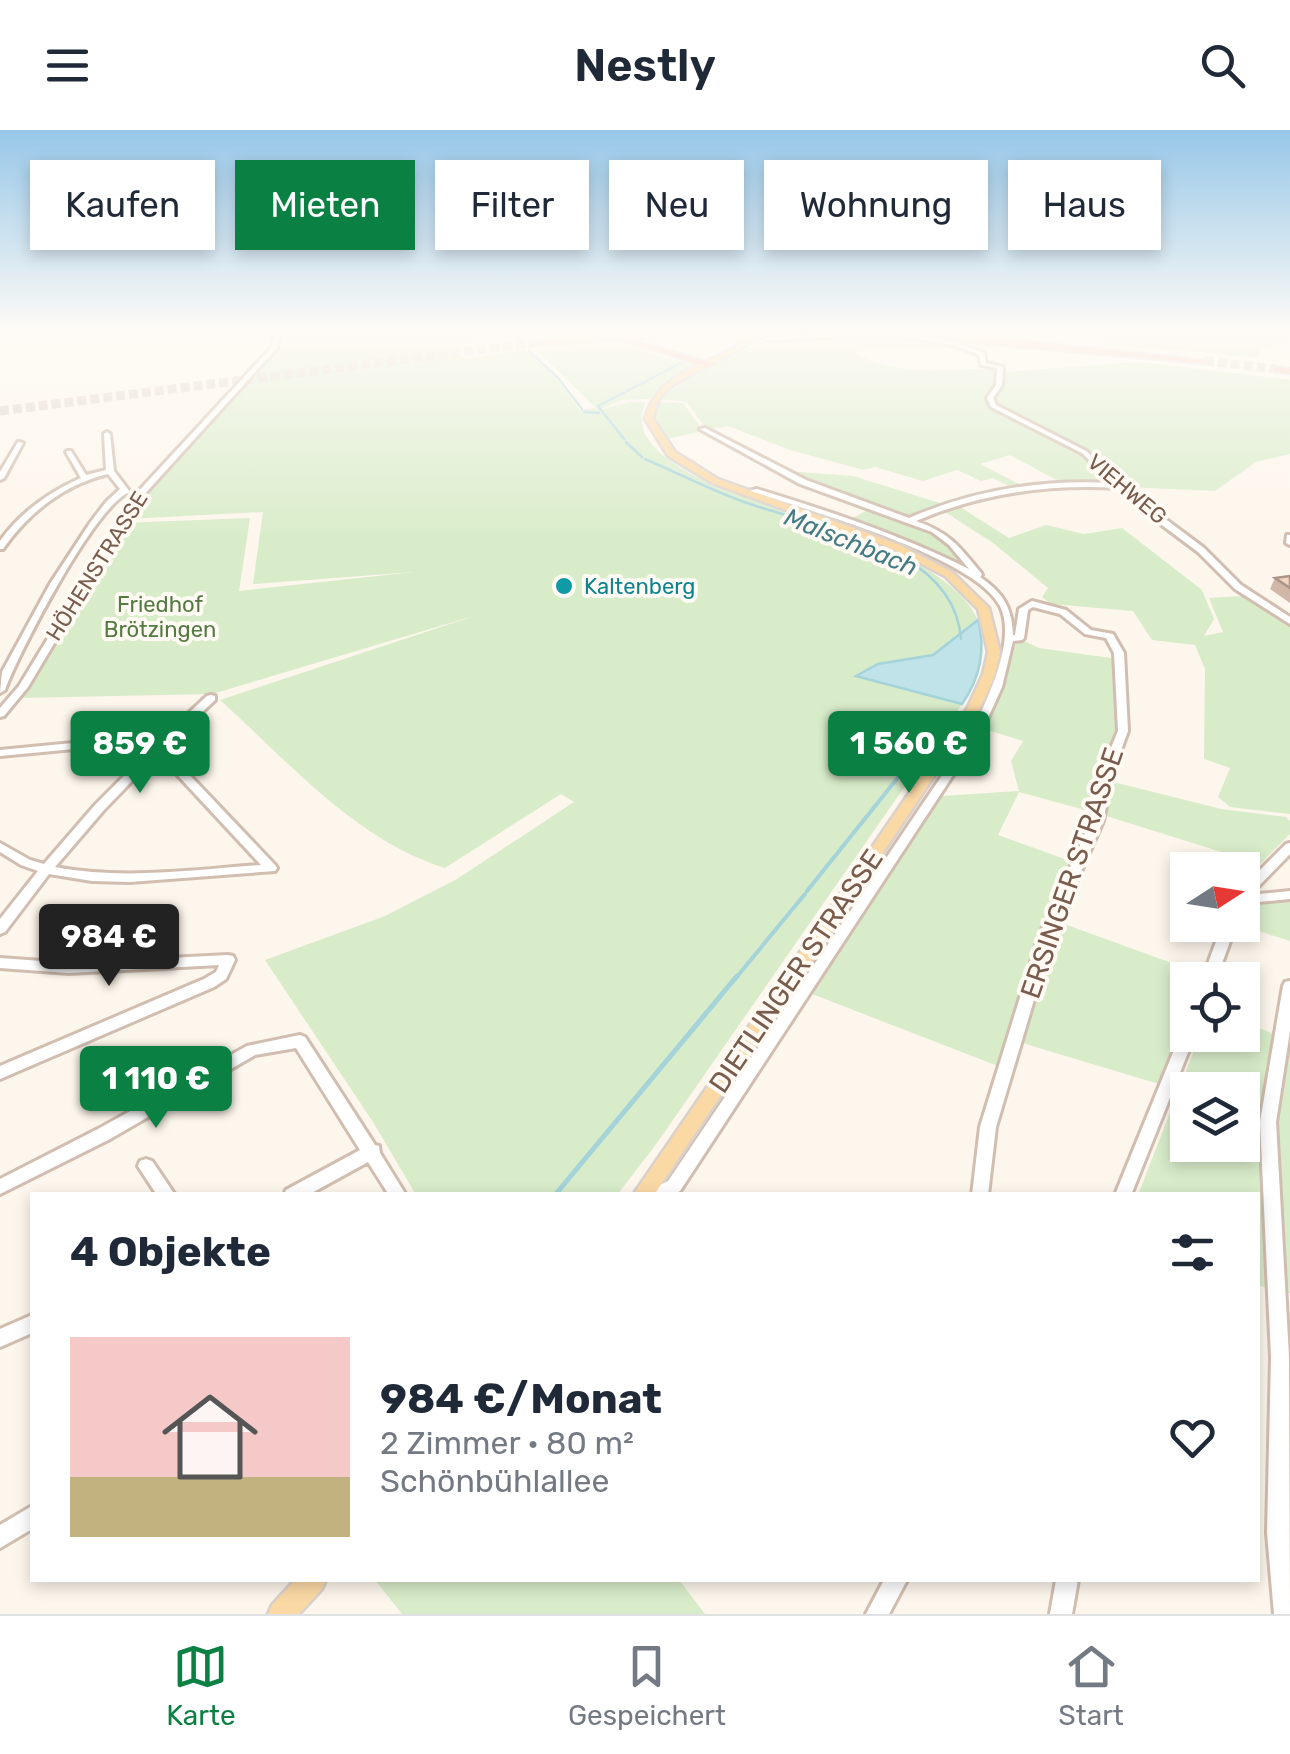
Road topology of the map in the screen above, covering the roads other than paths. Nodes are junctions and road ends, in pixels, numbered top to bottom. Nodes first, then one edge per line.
1 (224, 402) edge
2 (653, 402) edge
3 (992, 402) edge
4 (704, 429) dead end
5 (108, 434) dead end
6 (20, 442) dead end
7 (69, 452) dead end
8 (110, 471) junction
9 (0, 478) edge
10 (84, 479) junction
11 (1122, 486) junction
12 (122, 491) junction
13 (746, 493) junction
14 (138, 496) junction
15 (911, 520) junction
16 (0, 548) edge
17 (976, 576) junction
18 (1032, 604) joint
19 (1290, 621) edge
20 (1009, 638) junction
21 (0, 691) edge
22 (211, 698) dead end
23 (10, 702) junction
24 (0, 714) edge
25 (168, 737) junction
26 (157, 747) junction
27 (0, 753) edge
28 (0, 847) edge
29 (1290, 847) edge
30 (43, 869) junction
31 (1260, 878) edge
32 (1290, 895) edge
33 (1260, 898) edge
34 (0, 929) edge
35 (0, 963) edge
36 (1290, 986) edge
37 (1180, 1052) edge
38 (0, 1073) edge
39 (373, 1151) junction
40 (146, 1166) dead end
41 (0, 1186) edge
42 (165, 1192) edge
43 (298, 1192) edge
44 (396, 1192) edge
45 (646, 1192) edge
46 (662, 1192) edge
47 (980, 1192) edge
48 (1123, 1192) edge
49 (30, 1325) edge
50 (0, 1338) edge
51 (30, 1518) edge
52 (0, 1536) edge
53 (311, 1582) edge
54 (895, 1582) edge
55 (1067, 1582) edge
56 (281, 1614) edge
57 (878, 1614) edge
58 (1060, 1614) edge
59 (1286, 1614) edge

1 - 14 street, HÖHENSTRASSE
2 - 13 main road, DIETLINGER STRASSE
3 - 11 street, VIEHWEG
4 - 15 street, DIETLINGER STRASSE
5 - 8 street
6 - 9 street
7 - 10 street
8 - 10 street
8 - 12 street
10 - 16 street
11 - 15 street
11 - 19 street, VIEHWEG
12 - 14 street
12 - 21 street
13 - 17 street, DIETLINGER STRASSE
13 - 45 main road, DIETLINGER STRASSE
14 - 23 street, HÖHENSTRASSE
15 - 17 street, DIETLINGER STRASSE
17 - 20 street, DIETLINGER STRASSE
18 - 20 street, DIETLINGER STRASSE
18 - 47 street, ERSINGER STRASSE
20 - 46 street, DIETLINGER STRASSE
21 - 23 street
22 - 25 street
23 - 24 street, HÖHENSTRASSE
25 - 26 street
25 - 27 street
26 - 30 street
26 - 30 street
28 - 30 street
29 - 31 street
30 - 34 street
32 - 33 street
35 - 38 street
36 - 59 street
37 - 48 street
39 - 41 street
39 - 43 street
39 - 44 street
40 - 42 street
49 - 50 street
51 - 52 street
53 - 56 main road
54 - 57 street
55 - 58 street

